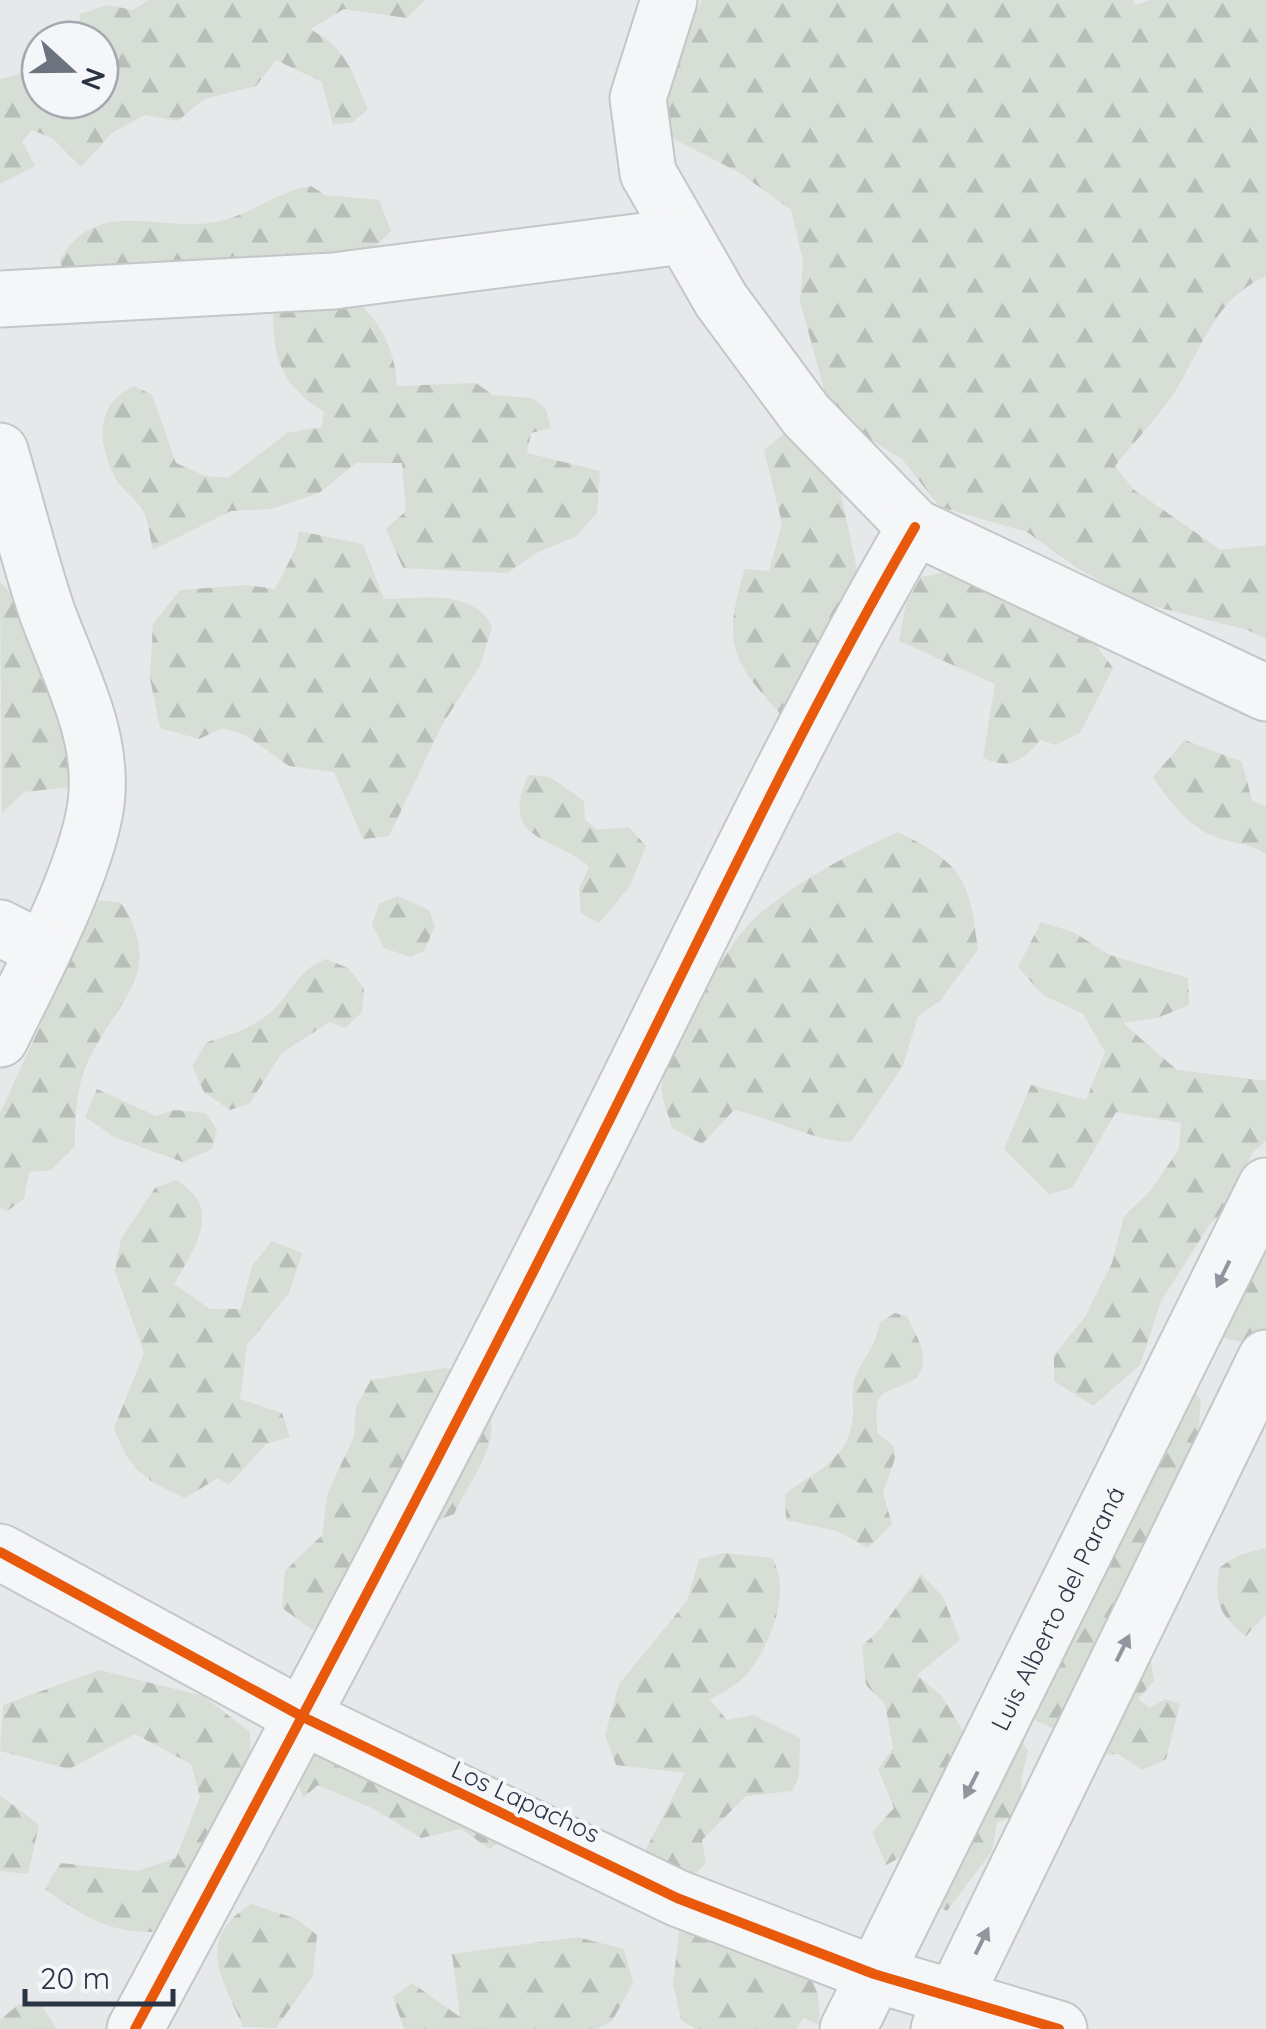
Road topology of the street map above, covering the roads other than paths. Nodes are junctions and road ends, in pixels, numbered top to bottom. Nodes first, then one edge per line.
1 (670, 0) edge
2 (682, 236) junction
3 (0, 299) edge
4 (0, 451) edge
5 (915, 527) junction
6 (1266, 694) edge
7 (22, 939) edge
8 (0, 1039) edge
9 (1266, 1186) edge
10 (1178, 1366) junction
11 (1261, 1377) edge
12 (0, 1552) edge
13 (1022, 1684) junction
14 (1090, 1715) junction
15 (303, 1717) junction
16 (874, 1974) junction
17 (947, 2014) edge
18 (134, 2029) edge
19 (848, 2029) edge
20 (1059, 2029) edge

1 - 2 street
2 - 3 street
2 - 5 street
4 - 7 street
5 - 6 street
5 - 15 street
7 - 8 street
9 -> 10 street, Luis Alberto del Paraná
10 - 11 street
10 - 13 street, Luis Alberto del Paraná
14 -> 11 street
12 - 15 street, Los Lapachos
13 - 14 street
13 -> 16 street, Luis Alberto del Paraná
17 -> 14 street
15 - 16 street, Los Lapachos
15 - 18 street
16 - 17 street, Los Lapachos
16 - 19 street, Luis Alberto del Paraná
17 - 20 street, Los Lapachos

